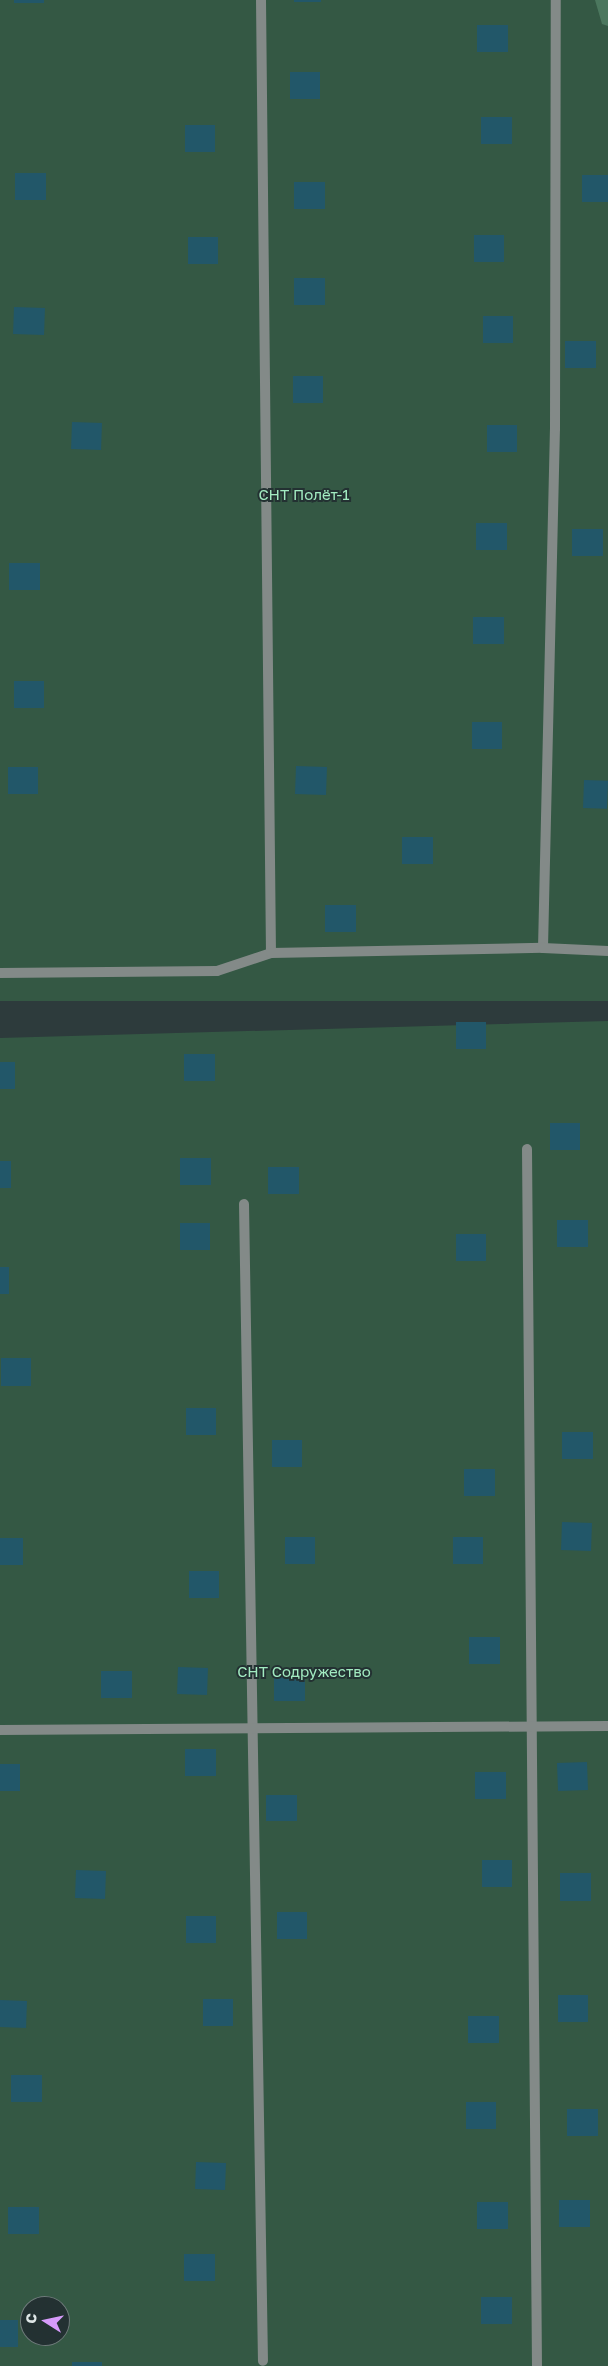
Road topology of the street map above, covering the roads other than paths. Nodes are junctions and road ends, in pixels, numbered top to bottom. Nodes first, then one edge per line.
1 (262, 0) edge
2 (556, 0) edge
3 (542, 948) junction
4 (608, 951) edge
5 (271, 953) junction
6 (0, 973) edge
7 (527, 1149) dead end
8 (244, 1204) dead end
9 (608, 1726) edge
10 (529, 1727) junction
11 (250, 1728) junction
12 (0, 1730) edge
13 (263, 2361) dead end
14 (537, 2366) edge

1 - 5 street
2 - 3 street
3 - 4 street
3 - 5 street
5 - 6 street
7 - 10 street
8 - 11 street
9 - 10 street
10 - 11 street
10 - 14 street
11 - 12 street
11 - 13 street

